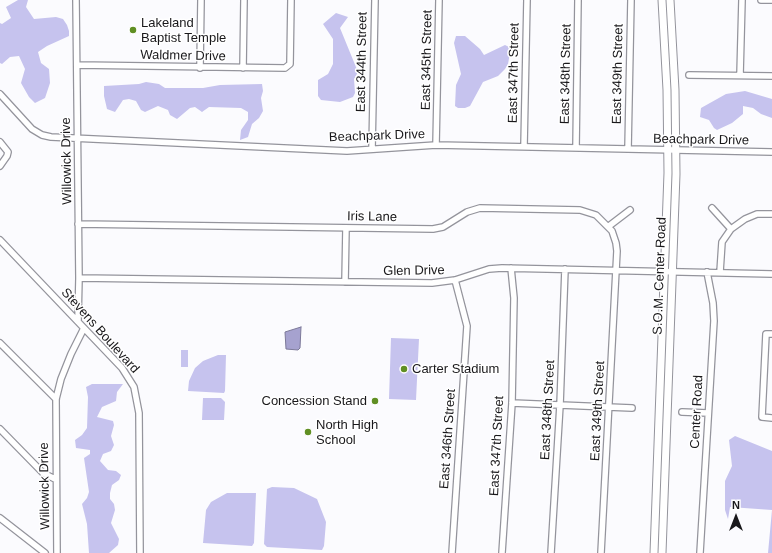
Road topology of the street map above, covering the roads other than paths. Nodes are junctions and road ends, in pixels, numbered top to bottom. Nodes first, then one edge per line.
1 (76, 0) edge
2 (201, 0) edge
3 (244, 0) edge
4 (291, 0) edge
5 (375, 0) edge
6 (439, 0) edge
7 (526, 0) edge
8 (578, 0) edge
9 (631, 0) edge
10 (662, 0) edge
11 (670, 0) edge
12 (742, 0) edge
13 (761, 0) edge
14 (772, 0) edge
15 (77, 65) junction
16 (200, 68) junction
17 (243, 68) junction
18 (689, 75) dead end
19 (740, 75) junction
20 (772, 76) edge
21 (0, 94) edge
22 (77, 138) junction
23 (0, 142) edge
24 (436, 145) junction
25 (524, 146) junction
26 (576, 148) junction
27 (372, 149) junction
28 (628, 149) junction
29 (668, 150) junction
30 (676, 150) junction
31 (772, 152) edge
32 (0, 166) edge
33 (712, 208) dead end
34 (630, 210) dead end
35 (772, 214) edge
36 (78, 224) junction
37 (609, 226) junction
38 (346, 228) junction
39 (731, 229) junction
40 (0, 240) edge
41 (511, 268) junction
42 (565, 269) junction
43 (616, 270) junction
44 (664, 271) junction
45 (672, 272) junction
46 (707, 272) junction
47 (720, 272) junction
48 (772, 274) edge
49 (79, 278) junction
50 (455, 280) junction
51 (345, 282) junction
52 (78, 321) junction
53 (84, 328) junction
54 (769, 334) edge
55 (0, 343) edge
56 (56, 399) junction
57 (512, 403) junction
58 (560, 405) junction
59 (609, 407) junction
60 (632, 408) dead end
61 (682, 412) dead end
62 (708, 413) junction
63 (772, 418) edge
64 (0, 429) edge
65 (55, 479) junction
66 (0, 518) edge
67 (45, 553) edge
68 (57, 553) edge
69 (140, 553) edge
70 (452, 553) edge
71 (502, 553) edge
72 (551, 553) edge
73 (601, 553) edge
74 (654, 553) edge
75 (662, 553) edge
76 (700, 553) edge

1 - 15 street, Willowick Drive
2 - 16 street
3 - 17 street
4 - 17 street, Waldmer Drive
5 - 27 street, East 344th Street
6 - 24 street, East 345th Street
7 - 25 street, East 347th Street
8 - 26 street, East 348th Street
9 - 28 street, East 349th Street
10 - 29 main road, S.O.M. Center Road
11 - 30 main road, S.O.M. Center Road
12 - 19 street
13 - 14 street
15 - 16 street, Waldmer Drive
15 - 22 street, Willowick Drive
16 - 17 street, Waldmer Drive
18 - 19 street
19 - 20 street
21 - 22 street, Beachpark Drive
22 - 27 street, Beachpark Drive
22 - 36 street, Willowick Drive
23 - 32 street
24 - 25 street, Beachpark Drive
24 - 27 street, Beachpark Drive
25 - 26 street, Beachpark Drive
26 - 28 street, Beachpark Drive
28 - 29 street, Beachpark Drive
29 - 30 street, Beachpark Drive
29 - 44 main road, S.O.M. Center Road
30 - 31 street, Beachpark Drive
30 - 45 main road, S.O.M. Center Road
33 - 39 street
34 - 37 street
35 - 39 street
36 - 38 street, Iris Lane
36 - 49 street, Willowick Drive
37 - 38 street, Iris Lane
37 - 43 street
38 - 51 street
39 - 47 street
40 - 52 street, Stevens Boulevard
41 - 42 street, Glen Drive
41 - 50 street, Glen Drive
41 - 57 street, East 347th Street
42 - 43 street, Glen Drive
42 - 58 street, East 348th Street
43 - 44 street, Glen Drive
43 - 59 street, East 349th Street
44 - 45 street, Glen Drive
44 - 74 main road, S.O.M. Center Road
45 - 46 street, Glen Drive
45 - 75 main road, S.O.M. Center Road
46 - 47 street, Glen Drive
46 - 62 street, Center Road
47 - 48 street, Glen Drive
49 - 51 street, Glen Drive
49 - 52 street, Willowick Drive
50 - 51 street, Glen Drive
50 - 70 street, East 346th Street
52 - 53 street, Stevens Boulevard
53 - 56 street, Willowick Drive
53 - 69 street, Stevens Boulevard
54 - 63 street
55 - 56 street
56 - 65 street, Willowick Drive
57 - 58 street
57 - 71 street, East 347th Street
58 - 59 street
58 - 72 street, East 348th Street
59 - 60 street
59 - 73 street, East 349th Street
61 - 62 street
62 - 76 street, Center Road
64 - 65 street
65 - 68 street, Willowick Drive
66 - 67 street

